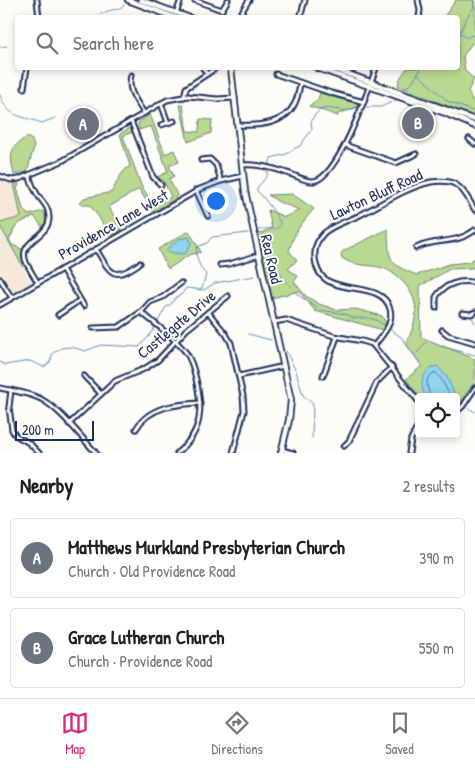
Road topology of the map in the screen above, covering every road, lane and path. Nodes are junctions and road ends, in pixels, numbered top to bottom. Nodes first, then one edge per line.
1 (37, 0) edge
2 (128, 0) edge
3 (141, 0) edge
4 (181, 0) edge
5 (194, 0) edge
6 (228, 0) edge
7 (249, 0) edge
8 (305, 0) edge
9 (425, 0) edge
10 (199, 1) edge
11 (419, 1) edge
12 (38, 15) edge
13 (171, 15) edge
14 (172, 15) edge
15 (174, 15) edge
16 (240, 15) edge
17 (301, 15) edge
18 (419, 15) edge
19 (27, 70) edge
20 (204, 70) edge
21 (213, 70) edge
22 (232, 70) edge
23 (323, 70) edge
24 (338, 70) edge
25 (375, 70) edge
26 (207, 74) junction
27 (276, 74) dead end
28 (131, 75) dead end
29 (372, 81) junction
30 (300, 84) junction
31 (370, 86) junction
32 (24, 88) dead end
33 (184, 97) junction
34 (235, 98) junction
35 (364, 102) junction
36 (161, 103) junction
37 (144, 113) junction
38 (475, 120) edge
39 (131, 121) junction
40 (174, 121) dead end
41 (168, 123) junction
42 (161, 125) dead end
43 (238, 126) junction
44 (475, 126) edge
45 (468, 139) dead end
46 (475, 144) edge
47 (345, 146) junction
48 (416, 154) dead end
49 (202, 160) dead end
50 (242, 165) junction
51 (0, 176) edge
52 (29, 176) junction
53 (243, 176) junction
54 (222, 181) junction
55 (161, 185) dead end
56 (196, 190) junction
57 (475, 210) edge
58 (208, 216) dead end
59 (475, 230) edge
60 (416, 248) dead end
61 (96, 249) junction
62 (258, 255) junction
63 (140, 263) dead end
64 (220, 265) dead end
65 (62, 269) junction
66 (0, 278) edge
67 (38, 283) junction
68 (475, 283) edge
69 (181, 284) dead end
70 (228, 296) dead end
71 (12, 298) junction
72 (80, 300) junction
73 (0, 305) edge
74 (84, 306) dead end
75 (436, 308) dead end
76 (141, 312) junction
77 (208, 312) junction
78 (462, 312) dead end
79 (475, 312) edge
80 (58, 315) dead end
81 (274, 322) junction
82 (93, 328) dead end
83 (442, 330) dead end
84 (337, 337) junction
85 (176, 342) junction
86 (475, 343) edge
87 (374, 346) junction
88 (284, 366) junction
89 (392, 367) junction
90 (84, 376) dead end
91 (239, 376) junction
92 (323, 376) dead end
93 (0, 388) edge
94 (475, 388) edge
95 (11, 390) junction
96 (100, 394) junction
97 (415, 397) edge
98 (200, 403) junction
99 (460, 409) edge
100 (68, 424) junction
101 (136, 429) dead end
102 (415, 432) edge
103 (344, 446) dead end
104 (281, 451) edge
105 (38, 453) edge
106 (96, 453) edge
107 (177, 453) edge
108 (233, 453) edge
109 (293, 453) edge
110 (409, 453) edge

1 - 12 street
2 - 13 main road
3 - 14 main road
4 - 15 street
5 - 10 street
6 - 10 street
7 - 16 street
8 - 17 street
9 - 11 street
11 - 18 street
19 - 32 street
20 - 26 street
21 - 26 street
22 - 34 main road, Rea Road
23 - 31 main road
24 - 29 main road
25 - 29 street
26 - 33 street
27 - 30 street
28 - 37 street
29 - 31 street
29 - 38 main road
30 - 35 street
30 - 43 street
31 - 35 street
31 - 44 main road
33 - 34 street
33 - 36 street
34 - 43 main road, Rea Road
35 - 47 street
36 - 37 street
36 - 41 street
37 - 39 street
39 - 52 street
39 - 55 street
40 - 41 street
41 - 42 street
43 - 50 main road, Rea Road
45 - 46 street
47 - 48 street
47 - 50 street
49 - 54 street
50 - 53 main road, Rea Road
51 - 52 street
52 - 67 street
53 - 54 street, Providence Lane West
53 - 62 main road, Rea Road
54 - 56 street, Providence Lane West
56 - 58 street
56 - 61 street, Providence Lane West
57 - 87 street, Lawton Bluff Road
59 - 60 street
61 - 63 street
61 - 65 street, Providence Lane West
62 - 64 street
62 - 81 main road, Rea Road
65 - 67 street, Providence Lane West
65 - 72 street
66 - 71 street
67 - 71 street, Providence Lane West
68 - 75 street
69 - 76 street
70 - 77 street, Castlegate Drive
71 - 73 street, Providence Lane West
72 - 74 street
72 - 80 street
76 - 82 street
76 - 85 street
77 - 85 street, Castlegate Drive
77 - 91 street
78 - 79 street
81 - 84 street
81 - 88 main road, Rea Road
83 - 86 street
84 - 87 street
84 - 92 street
85 - 96 street, Castlegate Drive
85 - 98 street
87 - 89 street
88 - 91 street
88 - 104 main road, Rea Road
89 - 97 street
89 - 103 street
90 - 96 street
91 - 108 street
93 - 95 street
94 - 99 street
95 - 100 street
95 - 105 street
96 - 100 street, Castlegate Drive
98 - 101 street
98 - 107 street
100 - 106 street
102 - 110 street
104 - 109 street

